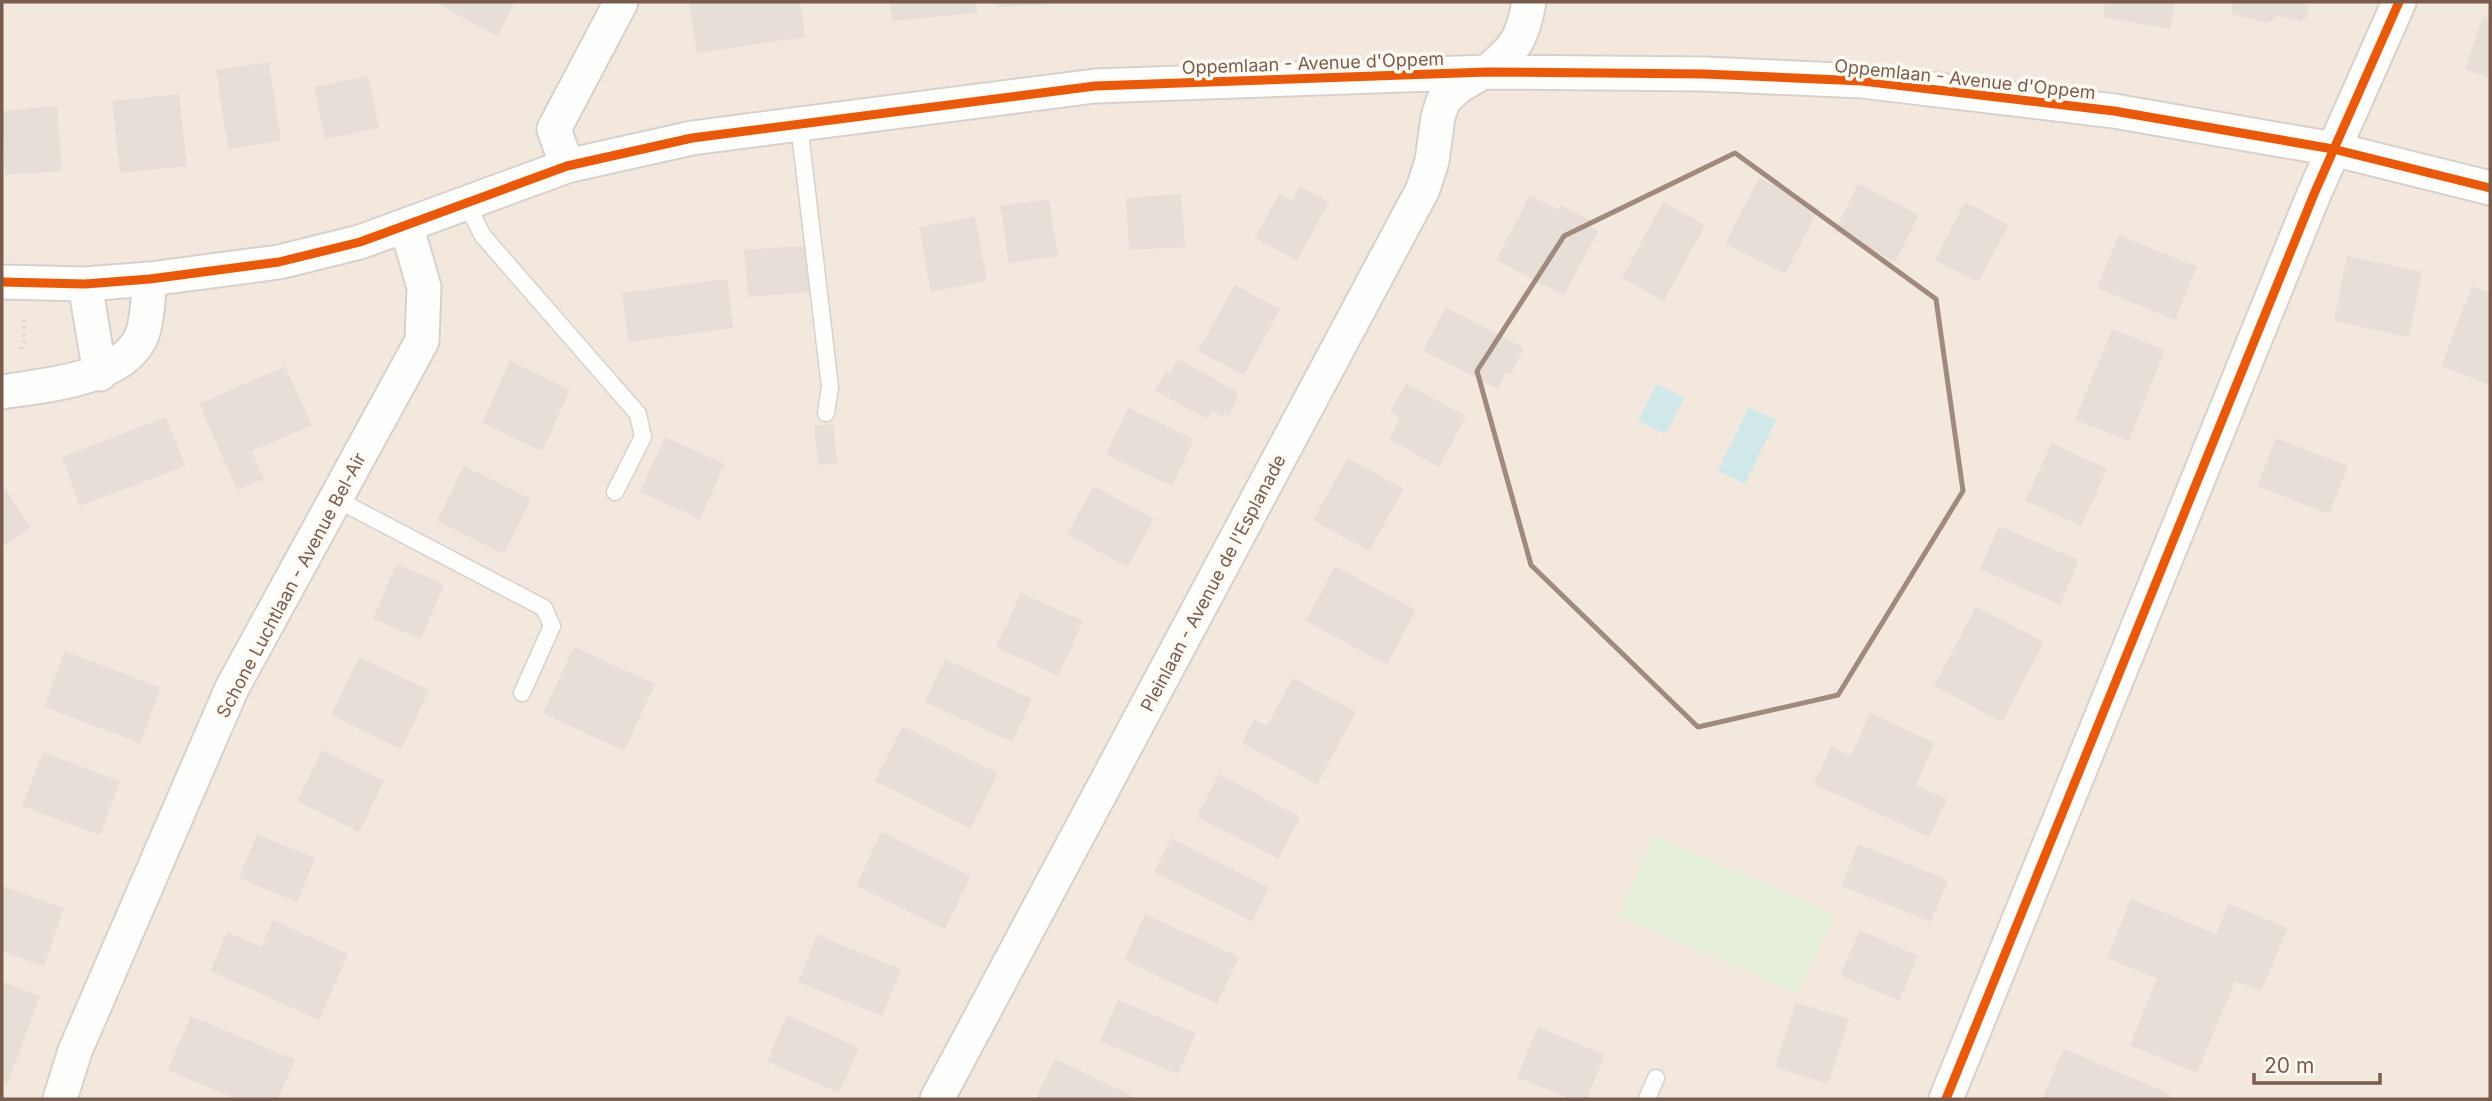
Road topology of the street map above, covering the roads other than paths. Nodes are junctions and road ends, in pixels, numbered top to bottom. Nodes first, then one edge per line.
1 (621, 2) edge
2 (1529, 2) edge
3 (2399, 2) edge
4 (1484, 73) junction
5 (799, 124) junction
6 (2333, 149) junction
7 (566, 166) junction
8 (2490, 188) edge
9 (466, 203) junction
10 (406, 225) junction
11 (150, 279) junction
12 (2, 282) edge
13 (85, 284) junction
14 (100, 374) junction
15 (8, 391) edge
16 (826, 413) dead end
17 (615, 492) dead end
18 (335, 499) junction
19 (522, 693) dead end
20 (1656, 1077) dead end
21 (60, 1099) edge
22 (937, 1099) edge
23 (1647, 1099) edge
24 (1946, 1099) edge

1 - 7 street
2 - 4 street, Pleinlaan - Avenue de l'Esplanade
3 - 6 street
4 - 5 street, Oppemlaan - Avenue d'Oppem
4 - 6 street, Oppemlaan - Avenue d'Oppem
4 - 22 street, Pleinlaan - Avenue de l'Esplanade
5 - 7 street, Oppemlaan - Avenue d'Oppem
5 - 16 lane
6 - 8 street, Oppemlaan - Avenue d'Oppem
6 - 24 street
7 - 9 street, Oppemlaan - Avenue d'Oppem
9 - 10 street, Oppemlaan - Avenue d'Oppem
9 - 17 lane
10 - 11 street, Oppemlaan - Avenue d'Oppem
10 - 18 street, Schone Luchtlaan - Avenue Bel-Air
11 - 13 street, Oppemlaan - Avenue d'Oppem
11 - 14 street
12 - 13 street, Oppemlaan - Avenue d'Oppem
13 - 14 street
14 - 15 street
18 - 19 lane
18 - 21 street, Schone Luchtlaan - Avenue Bel-Air
20 - 23 lane

